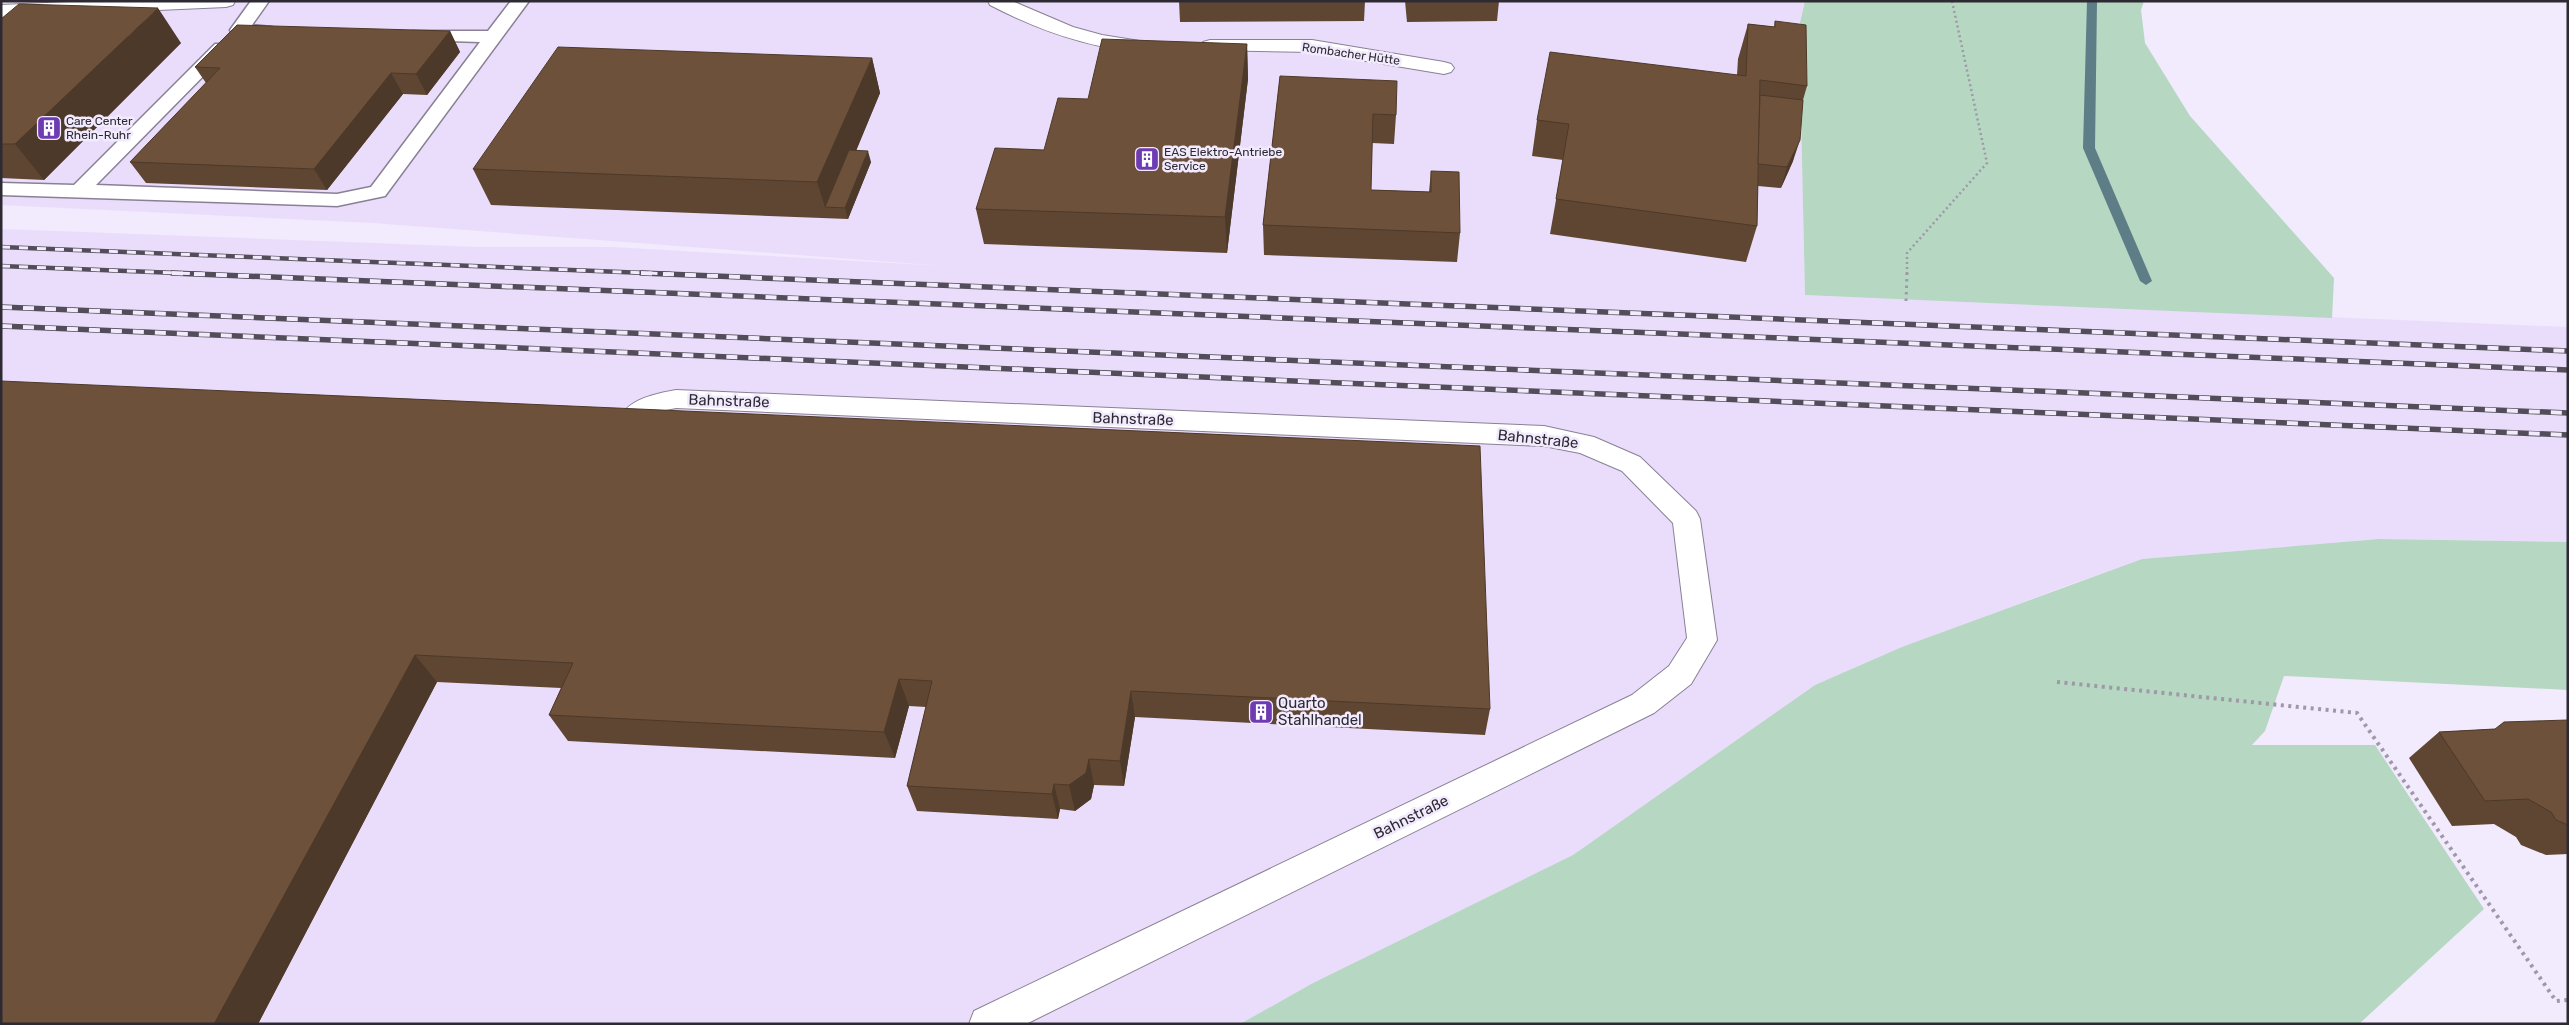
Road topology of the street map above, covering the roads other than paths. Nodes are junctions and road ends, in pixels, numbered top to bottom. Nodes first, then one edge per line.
1 (226, 1) edge
2 (260, 1) edge
3 (520, 1) edge
4 (997, 1) edge
5 (29, 10) junction
6 (1, 11) edge
7 (12, 28) edge
8 (239, 30) junction
9 (288, 31) edge
10 (405, 35) edge
11 (493, 37) junction
12 (1162, 46) edge
13 (1192, 46) edge
14 (1444, 68) dead end
15 (1, 189) edge
16 (79, 191) junction
17 (619, 437) edge
18 (987, 1024) edge

1 - 5 street
2 - 8 lane
3 - 11 lane
4 - 12 street
5 - 6 street
5 - 7 lane
8 - 9 lane
8 - 16 lane
10 - 11 lane
11 - 16 lane
13 - 14 street, Rombacher Hütte
15 - 16 lane
17 - 18 street, Bahnstraße

